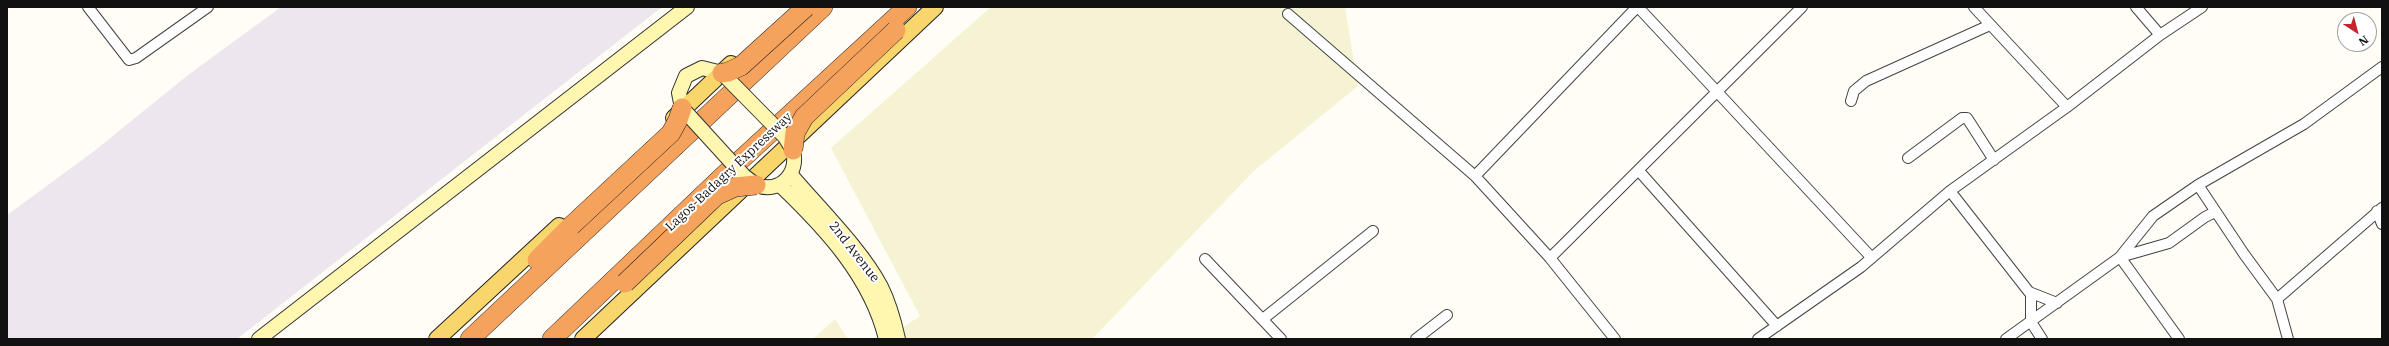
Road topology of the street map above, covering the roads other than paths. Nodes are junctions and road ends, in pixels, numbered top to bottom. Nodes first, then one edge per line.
1 (88, 7) edge
2 (208, 7) edge
3 (677, 7) edge
4 (687, 7) edge
5 (792, 7) edge
6 (806, 7) edge
7 (823, 7) edge
8 (907, 7) edge
9 (920, 7) edge
10 (935, 7) edge
11 (1638, 7) edge
12 (1802, 7) edge
13 (1974, 7) edge
14 (2136, 7) edge
15 (2202, 7) edge
16 (1288, 14) dead end
17 (1990, 25) junction
18 (2160, 35) junction
19 (2382, 67) edge
20 (722, 72) junction
21 (1719, 92) junction
22 (1852, 101) dead end
23 (2067, 107) junction
24 (682, 108) junction
25 (793, 150) junction
26 (1908, 158) dead end
27 (1994, 160) junction
28 (1639, 171) junction
29 (791, 175) junction
30 (1474, 176) junction
31 (756, 185) junction
32 (780, 185) junction
33 (2198, 185) junction
34 (1950, 191) junction
35 (2379, 210) edge
36 (2215, 212) junction
37 (2382, 224) edge
38 (1373, 231) dead end
39 (1871, 257) junction
40 (2120, 257) junction
41 (1550, 258) junction
42 (1206, 259) dead end
43 (2031, 294) junction
44 (2277, 299) junction
45 (2057, 303) junction
46 (1446, 315) dead end
47 (1263, 319) junction
48 (2031, 322) junction
49 (1777, 326) junction
50 (251, 339) edge
51 (260, 339) edge
52 (438, 339) edge
53 (458, 339) edge
54 (470, 339) edge
55 (552, 339) edge
56 (566, 339) edge
57 (583, 339) edge
58 (886, 339) edge
59 (898, 339) edge
60 (1281, 339) edge
61 (1416, 339) edge
62 (1615, 339) edge
63 (1758, 339) edge
64 (2006, 339) edge
65 (2042, 339) edge
66 (2179, 339) edge
67 (2288, 339) edge

1 - 2 street
3 - 50 main road
4 - 51 main road
5 - 52 main road
6 - 20 highway, bridge
7 - 54 highway
8 - 55 highway, Lagos-Badagry Expressway
9 - 25 highway, bridge
10 - 57 main road, Lagos-Badagry Expressway
11 - 21 street
11 - 30 street
12 - 21 street
13 - 17 street
14 - 18 street
15 - 18 street
16 - 30 street
17 - 22 street
17 - 23 street
18 - 23 street
19 - 33 street
20 - 24 main road
20 - 25 main road, bridge
21 - 28 street
21 - 39 street
23 - 27 street
24 - 31 main road, bridge
24 - 53 highway, bridge
25 - 29 main road
26 - 27 street
27 - 34 street
28 - 41 street
28 - 49 street
29 - 32 main road
29 - 59 main road, 2nd Avenue
30 - 41 street
31 - 32 main road
31 - 56 highway, bridge
32 - 58 main road, 2nd Avenue
33 - 36 street
33 - 40 street
34 - 39 street
34 - 43 street
35 - 37 street
35 - 44 street
36 - 40 street
36 - 44 street
38 - 47 street
39 - 49 street
40 - 45 street
40 - 66 street
41 - 62 street
42 - 47 street
43 - 45 street
43 - 48 street
44 - 67 street
45 - 48 street
46 - 61 street
47 - 60 street
48 - 64 street
48 - 65 street
49 - 63 street

